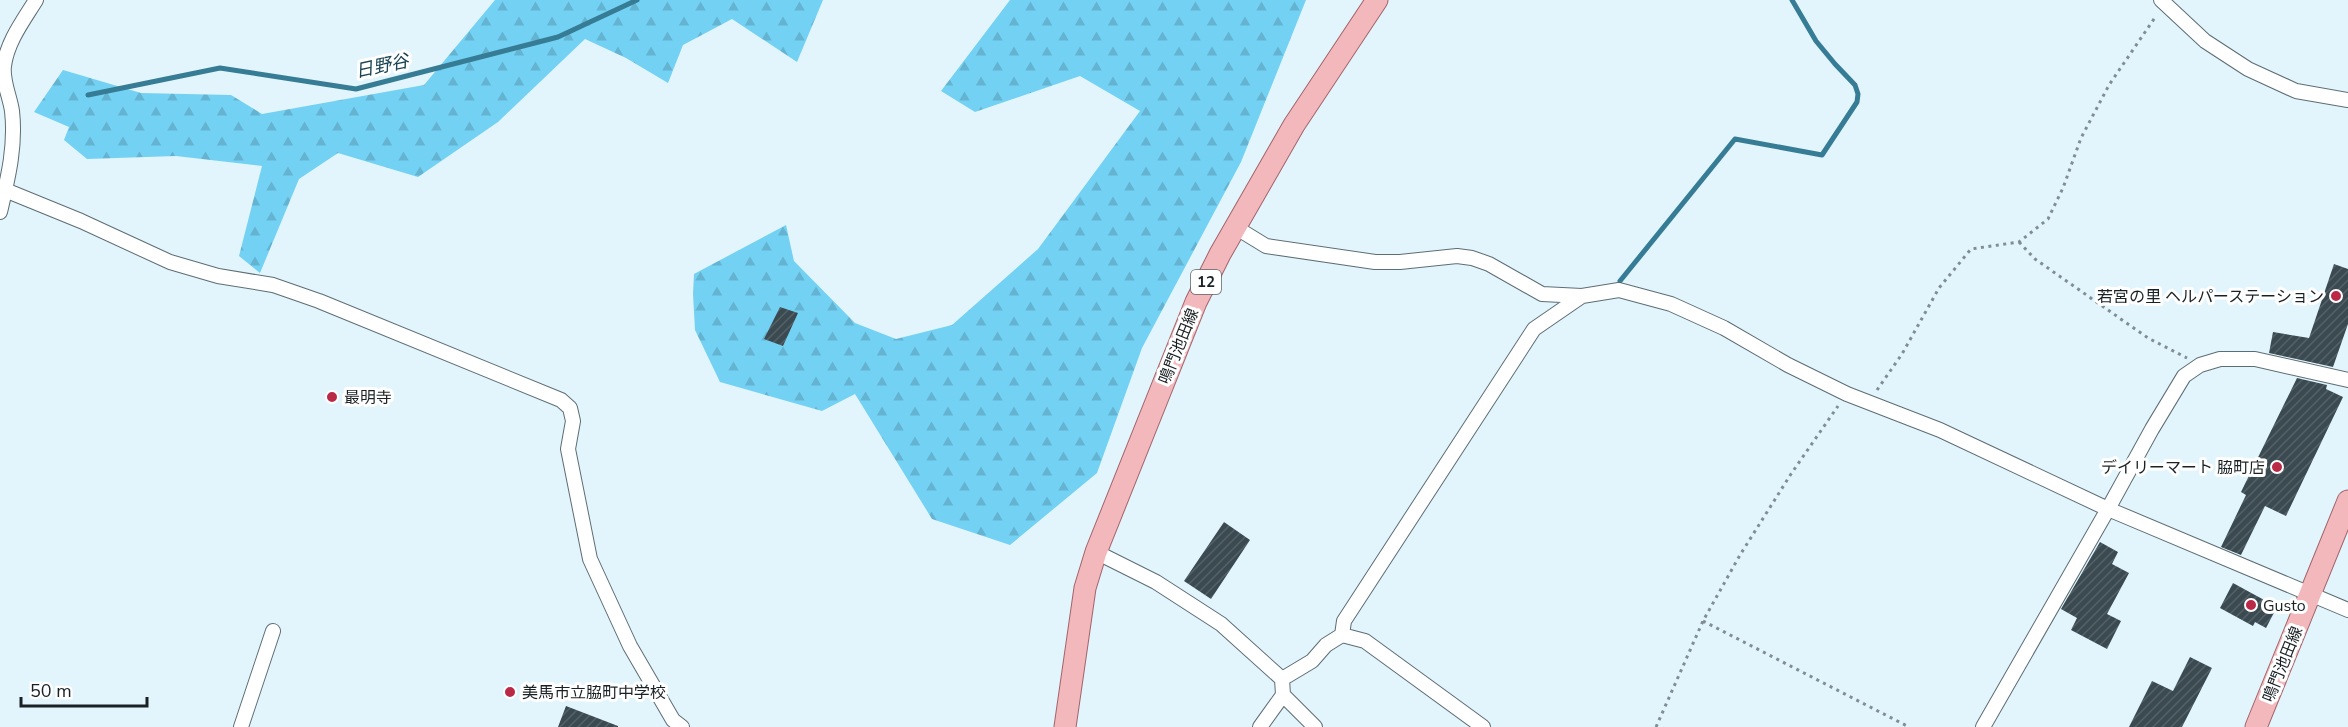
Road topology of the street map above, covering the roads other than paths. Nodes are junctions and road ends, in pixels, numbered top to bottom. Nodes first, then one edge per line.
1 (36, 0) edge
2 (1377, 0) edge
3 (2163, 2) edge
4 (2, 67) edge
5 (2348, 100) edge
6 (5, 190) junction
7 (0, 212) edge
8 (1235, 227) junction
9 (1582, 296) junction
10 (2348, 380) edge
11 (2348, 501) edge
12 (2109, 509) junction
13 (1096, 552) junction
14 (2310, 596) junction
15 (2348, 610) edge
16 (273, 630) dead end
17 (1342, 635) junction
18 (1282, 679) junction
19 (1283, 695) junction
20 (240, 727) edge
21 (682, 727) edge
22 (1065, 727) edge
23 (1260, 727) edge
24 (1315, 727) edge
25 (1483, 727) edge
26 (1983, 727) edge
27 (2256, 727) edge

1 - 4 street
2 - 8 main road, 鳴門池田線 / 12
3 - 5 street
4 - 6 street
6 - 7 street
6 - 21 street
8 - 9 street
8 - 13 main road, 鳴門池田線 / 12
9 - 12 street
9 - 17 street
10 - 12 street
11 - 14 main road, 鳴門池田線
12 - 14 street
12 - 26 street
13 - 18 street
13 - 22 main road, 鳴門池田線 / 12
14 - 15 street
14 - 27 main road, 鳴門池田線
16 - 20 street
17 - 18 street
17 - 25 street
18 - 19 street
19 - 23 street
19 - 24 street

